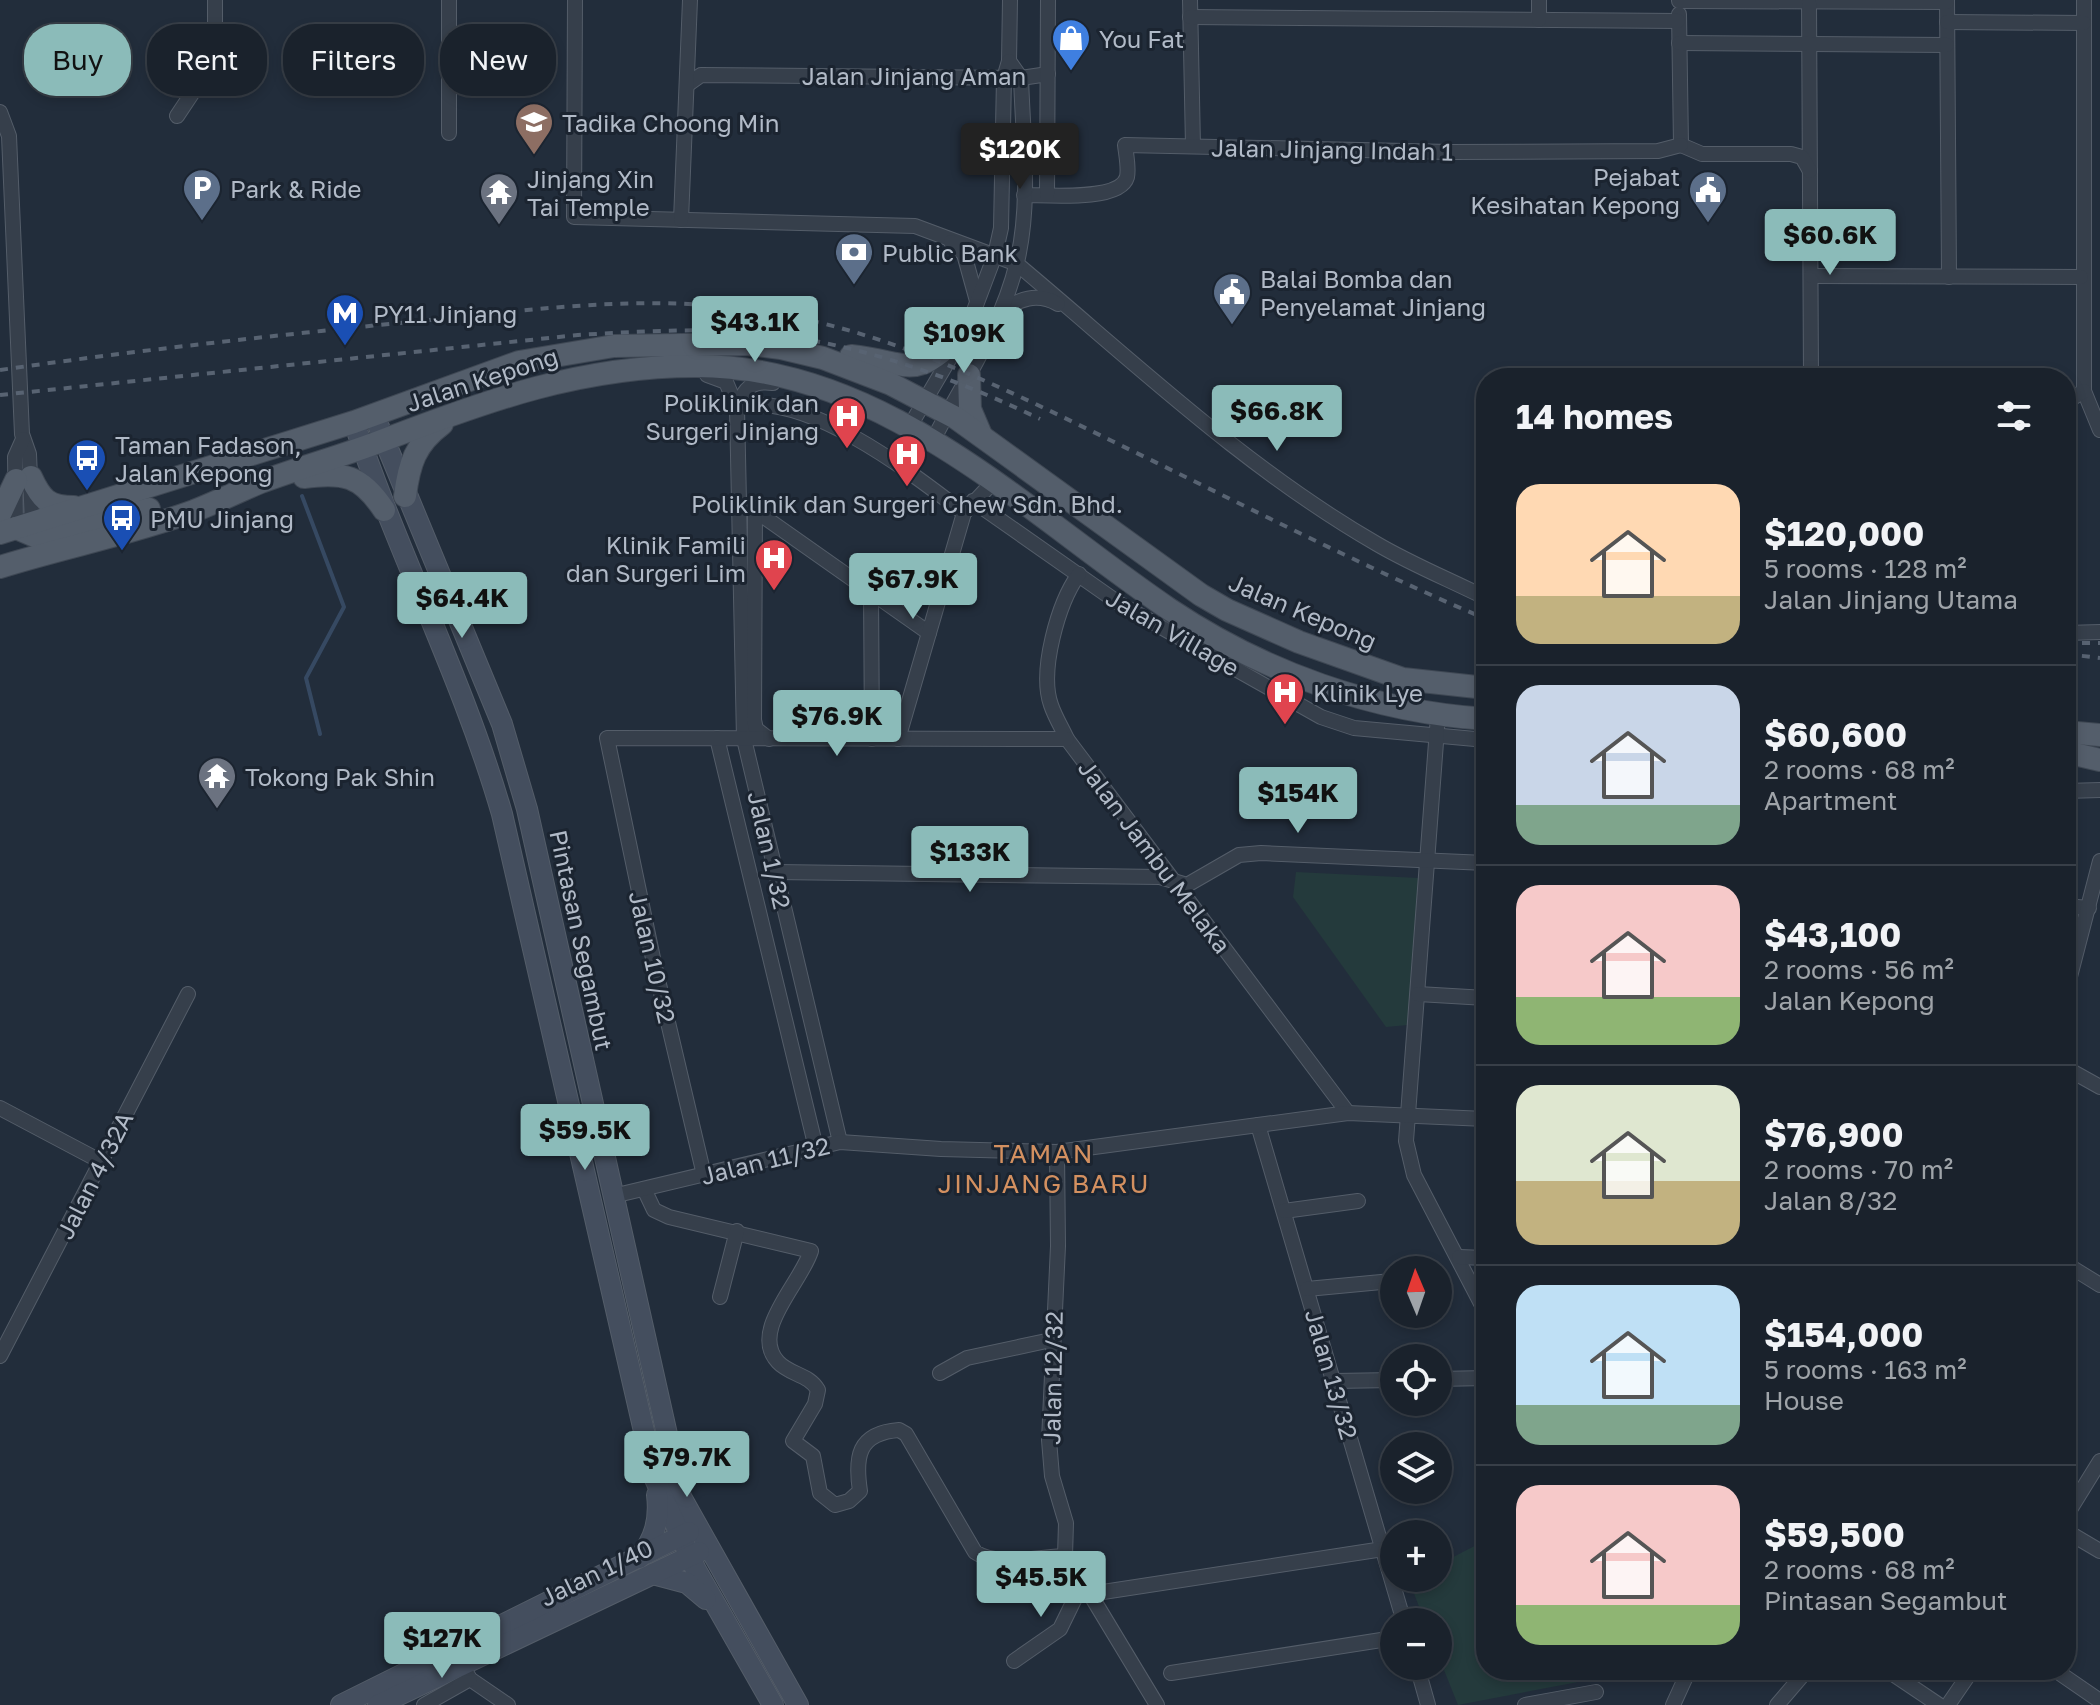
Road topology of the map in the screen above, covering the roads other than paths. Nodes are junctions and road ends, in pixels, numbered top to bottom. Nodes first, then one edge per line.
1 (215, 0) edge
2 (449, 0) edge
3 (575, 0) edge
4 (690, 0) edge
5 (1010, 0) edge
6 (1048, 0) edge
7 (1190, 0) edge
8 (1539, 0) edge
9 (1679, 0) edge
10 (2084, 0) edge
11 (1947, 1) edge
12 (1809, 2) edge
13 (1190, 17) junction
14 (1539, 20) junction
15 (1678, 21) junction
16 (1947, 22) junction
17 (2084, 23) junction
18 (1679, 43) junction
19 (1810, 44) junction
20 (1947, 45) junction
21 (1009, 61) junction
22 (1048, 74) junction
23 (1004, 78) junction
24 (1021, 78) junction
25 (687, 85) junction
26 (0, 112) edge
27 (177, 116) dead end
28 (449, 133) dead end
29 (1681, 145) junction
30 (1193, 146) junction
31 (1812, 176) junction
32 (1024, 195) junction
33 (1047, 195) junction
34 (681, 220) junction
35 (937, 232) junction
36 (995, 255) junction
37 (1017, 264) junction
38 (1811, 276) junction
39 (1949, 277) junction
40 (2081, 277) junction
41 (978, 306) junction
42 (1069, 310) junction
43 (999, 312) junction
44 (967, 329) junction
45 (823, 358) junction
46 (1811, 368) edge
47 (598, 373) junction
48 (969, 375) junction
49 (811, 386) junction
50 (2084, 391) junction
51 (2076, 396) edge
52 (927, 401) junction
53 (737, 408) junction
54 (459, 412) junction
55 (947, 413) junction
56 (364, 418) junction
57 (910, 426) junction
58 (2100, 430) edge
59 (983, 439) junction
60 (933, 440) junction
61 (373, 444) junction
62 (23, 478) junction
63 (994, 481) junction
64 (262, 482) junction
65 (405, 496) junction
66 (739, 504) junction
67 (82, 507) junction
68 (969, 507) junction
69 (755, 508) junction
70 (384, 510) junction
71 (15, 527) edge
72 (0, 554) edge
73 (0, 567) edge
74 (1079, 574) junction
75 (871, 591) junction
76 (1476, 593) edge
77 (2100, 632) edge
78 (929, 633) junction
79 (2076, 633) edge
80 (1476, 687) edge
81 (1476, 720) edge
82 (1437, 726) junction
83 (2076, 733) edge
84 (2100, 735) edge
85 (1476, 737) edge
86 (717, 738) junction
87 (744, 739) junction
88 (769, 739) junction
89 (872, 739) junction
90 (898, 739) junction
91 (1067, 739) junction
92 (2076, 755) edge
93 (2100, 762) edge
94 (2076, 763) edge
95 (2100, 790) edge
96 (2076, 791) edge
97 (1428, 859) junction
98 (2100, 861) edge
99 (1476, 862) edge
100 (776, 872) junction
101 (1173, 883) junction
102 (2076, 907) edge
103 (2089, 908) junction
104 (2076, 955) edge
105 (188, 994) dead end
106 (1418, 994) junction
107 (1476, 997) edge
108 (2076, 1074) edge
109 (2100, 1087) edge
110 (0, 1108) edge
111 (1348, 1113) junction
112 (1406, 1114) junction
113 (1476, 1118) edge
114 (1258, 1125) junction
115 (840, 1142) junction
116 (816, 1148) junction
117 (1057, 1152) junction
118 (102, 1162) junction
119 (704, 1175) junction
120 (644, 1189) junction
121 (613, 1196) junction
122 (1358, 1201) dead end
123 (1284, 1211) junction
124 (737, 1231) junction
125 (1459, 1257) junction
126 (1476, 1258) edge
127 (2076, 1270) edge
128 (1380, 1282) edge
129 (609, 1284) junction
130 (2100, 1285) edge
131 (1307, 1289) junction
132 (1476, 1292) edge
133 (720, 1297) dead end
134 (1051, 1340) junction
135 (0, 1356) edge
136 (940, 1373) dead end
137 (1476, 1378) edge
138 (1452, 1379) edge
139 (1380, 1380) edge
140 (1334, 1381) junction
141 (2100, 1461) edge
142 (655, 1479) junction
143 (2076, 1500) edge
144 (688, 1533) junction
145 (2076, 1537) edge
146 (1380, 1539) edge
147 (1380, 1549) edge
148 (2100, 1551) edge
149 (698, 1552) junction
150 (1065, 1556) junction
151 (639, 1558) junction
152 (653, 1574) junction
153 (1085, 1591) junction
154 (723, 1621) junction
155 (1380, 1640) edge
156 (1014, 1661) dead end
157 (462, 1665) junction
158 (1171, 1673) dead end
159 (1421, 1680) edge
160 (1684, 1680) edge
161 (1798, 1680) edge
162 (1902, 1680) edge
163 (1965, 1680) edge
164 (2070, 1680) edge
165 (1596, 1692) dead end
166 (2100, 1701) edge
167 (341, 1705) edge
168 (378, 1705) edge
169 (424, 1705) edge
170 (508, 1705) edge
171 (773, 1705) edge
172 (798, 1705) edge
173 (1157, 1705) edge
174 (1428, 1705) edge
175 (1525, 1705) edge
176 (1673, 1705) edge
177 (1777, 1705) edge
178 (1939, 1705) edge
179 (1948, 1705) edge

1 - 27 street
2 - 28 street
3 - 34 street
4 - 25 street
5 - 21 street
6 - 22 street
7 - 13 street
8 - 14 street
9 - 12 street
9 - 15 street
10 - 17 street
11 - 12 street
11 - 16 street
12 - 19 street
13 - 14 street
13 - 30 street
14 - 15 street
15 - 18 street
16 - 17 street
16 - 20 street
17 - 40 street
18 - 19 street
18 - 29 street
19 - 20 street
19 - 31 street
20 - 39 street
21 - 23 street
21 - 24 street
22 - 24 street, Jalan Jinjang Aman
22 - 33 street
23 - 24 street, Jalan Jinjang Aman
23 - 25 street, Jalan Jinjang Aman
23 - 36 street
24 - 32 street
25 - 34 street
26 - 62 street
29 - 30 street, Jalan Jinjang Indah 1
29 - 31 street
30 - 33 street, Jalan Jinjang Indah 1
31 - 38 street
32 - 33 street, Jalan Jinjang Indah 1
32 - 37 street
34 - 35 street
35 - 36 street
35 - 41 street
36 - 37 street
36 - 41 street
37 - 42 street
37 - 43 street
38 - 39 street
38 - 46 street
39 - 40 street
40 - 50 street
41 - 44 street
42 - 43 street
42 - 76 street
43 - 48 street
44 - 45 main road
44 - 52 street
45 - 52 main road, Jalan Kepong
45 - 56 main road, Jalan Kepong
47 - 49 main road, Jalan Kepong
47 - 53 street
47 - 54 main road, Jalan Kepong
48 - 55 street
48 - 59 main road
49 - 53 street
49 - 57 main road, Jalan Kepong
50 - 51 street
50 - 58 street
52 - 55 main road, Jalan Kepong
52 - 57 street
53 - 66 street, Jalan 1/32
53 - 68 street, Jalan Village
54 - 61 main road, Jalan Kepong
54 - 65 main road
55 - 59 main road, Jalan Kepong
55 - 60 street
56 - 61 main road, Pintasan Segambut
56 - 67 main road, Jalan Kepong
57 - 60 main road, Jalan Kepong
59 - 80 main road, Jalan Kepong
60 - 63 main road, Jalan Kepong
61 - 64 main road, Jalan Kepong
61 - 65 main road, Pintasan Segambut
61 - 70 main road, Pintasan Segambut
62 - 67 main road
62 - 71 main road
62 - 71 street
63 - 68 street
63 - 82 main road, Jalan Kepong
64 - 70 main road
64 - 71 main road
64 - 73 main road, Jalan Kepong
65 - 121 main road, Pintasan Segambut
66 - 69 street
66 - 87 street, Jalan 1/32
67 - 71 main road, Jalan Kepong
68 - 74 street, Jalan Village
68 - 78 street
69 - 75 street
69 - 88 street
70 - 129 main road, Pintasan Segambut
71 - 72 main road
74 - 82 street, Jalan Village
74 - 91 street, Jalan Jambu Melaka
75 - 78 street
75 - 89 street
77 - 79 street
78 - 90 street
81 - 82 main road, Jalan Kepong
82 - 85 street, Jalan Kepong
82 - 97 street
83 - 84 main road
86 - 87 street
86 - 116 street
86 - 119 street, Jalan 10/32
87 - 88 street
87 - 100 street, Jalan 1/32
88 - 89 street
89 - 90 street
90 - 91 street
91 - 101 street, Jalan Jambu Melaka
92 - 93 main road
93 - 94 main road
95 - 96 street
97 - 99 street
97 - 101 street
97 - 106 street
98 - 103 street
100 - 101 street
100 - 115 street, Jalan 1/32
101 - 111 street, Jalan Jambu Melaka
102 - 103 street
103 - 104 street
105 - 118 street, Jalan 4/32A
106 - 107 street
106 - 112 street
108 - 109 street
110 - 118 street
111 - 112 street, Jalan 11/32
111 - 114 street, Jalan 11/32
112 - 113 street, Jalan 11/32
112 - 125 street
114 - 117 street, Jalan 11/32
114 - 123 street, Jalan 13/32
115 - 116 street, Jalan 11/32
115 - 117 street, Jalan 11/32
116 - 119 street, Jalan 11/32
117 - 134 street, Jalan 12/32
118 - 135 street, Jalan 4/32A
119 - 120 street, Jalan 11/32
120 - 121 street, Jalan 11/32
120 - 124 street
121 - 129 main road
121 - 144 main road, Pintasan Segambut
122 - 123 street
123 - 131 street, Jalan 13/32
124 - 133 street
124 - 150 street
125 - 126 street
125 - 132 street
127 - 130 street
128 - 131 street
129 - 142 main road, Pintasan Segambut
131 - 140 street, Jalan 13/32
134 - 136 street
134 - 150 street, Jalan 12/32
137 - 138 street
139 - 140 street
140 - 146 street, Jalan 13/32
141 - 143 street
142 - 144 main road, Pintasan Segambut
142 - 151 main road
144 - 149 main road, Pintasan Segambut
144 - 151 main road, Jalan 1/40
145 - 148 street
147 - 153 street
149 - 152 main road, Jalan 1/40
149 - 154 main road, Pintasan Segambut
149 - 172 main road, Pintasan Segambut
150 - 153 street, Jalan 12/32
151 - 157 main road, Jalan 1/40
152 - 154 main road
152 - 157 main road, Jalan 1/40
153 - 156 street
153 - 173 street, Jalan 12/32
154 - 171 main road, Pintasan Segambut
155 - 158 street
157 - 167 main road, Jalan 1/40
157 - 168 main road, Jalan 1/40
157 - 169 street
157 - 170 street
159 - 174 street
160 - 176 street
161 - 177 street
162 - 178 street
163 - 179 street
164 - 166 street
165 - 175 street

